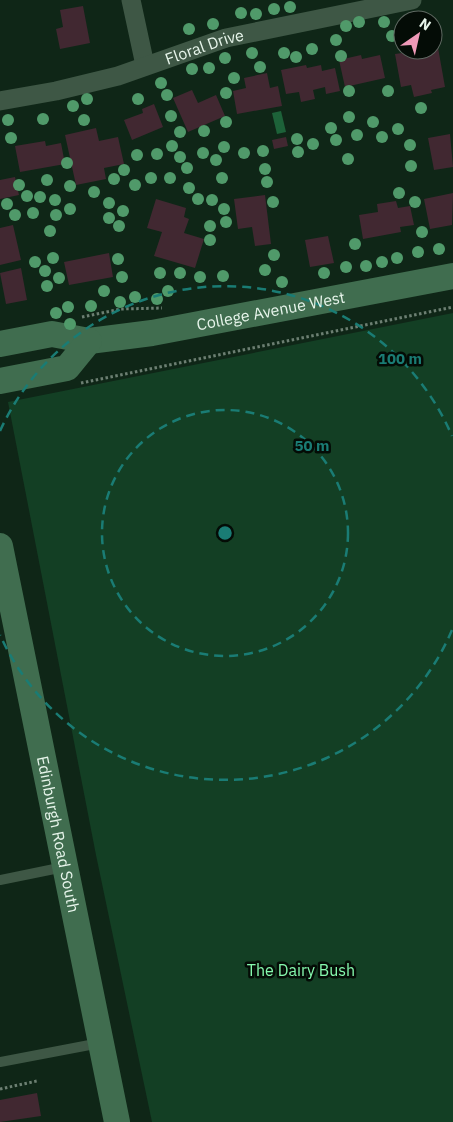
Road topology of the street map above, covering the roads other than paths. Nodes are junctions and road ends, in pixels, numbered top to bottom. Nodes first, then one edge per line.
1 (131, 0) edge
2 (412, 0) edge
3 (145, 65) junction
4 (0, 101) edge
5 (453, 276) edge
6 (89, 341) junction
7 (0, 344) edge
8 (0, 381) edge
9 (0, 546) edge
10 (66, 867) junction
11 (0, 880) edge
12 (101, 1043) junction
13 (0, 1062) edge
14 (118, 1122) edge

1 - 3 street
2 - 3 street, Floral Drive
3 - 4 street, Floral Drive
5 - 6 main road, College Avenue West
6 - 7 main road, College Avenue West
6 - 8 main road
9 - 10 main road, Edinburgh Road South
10 - 11 lane
10 - 12 main road, Edinburgh Road South
12 - 13 lane
12 - 14 main road, Edinburgh Road South

